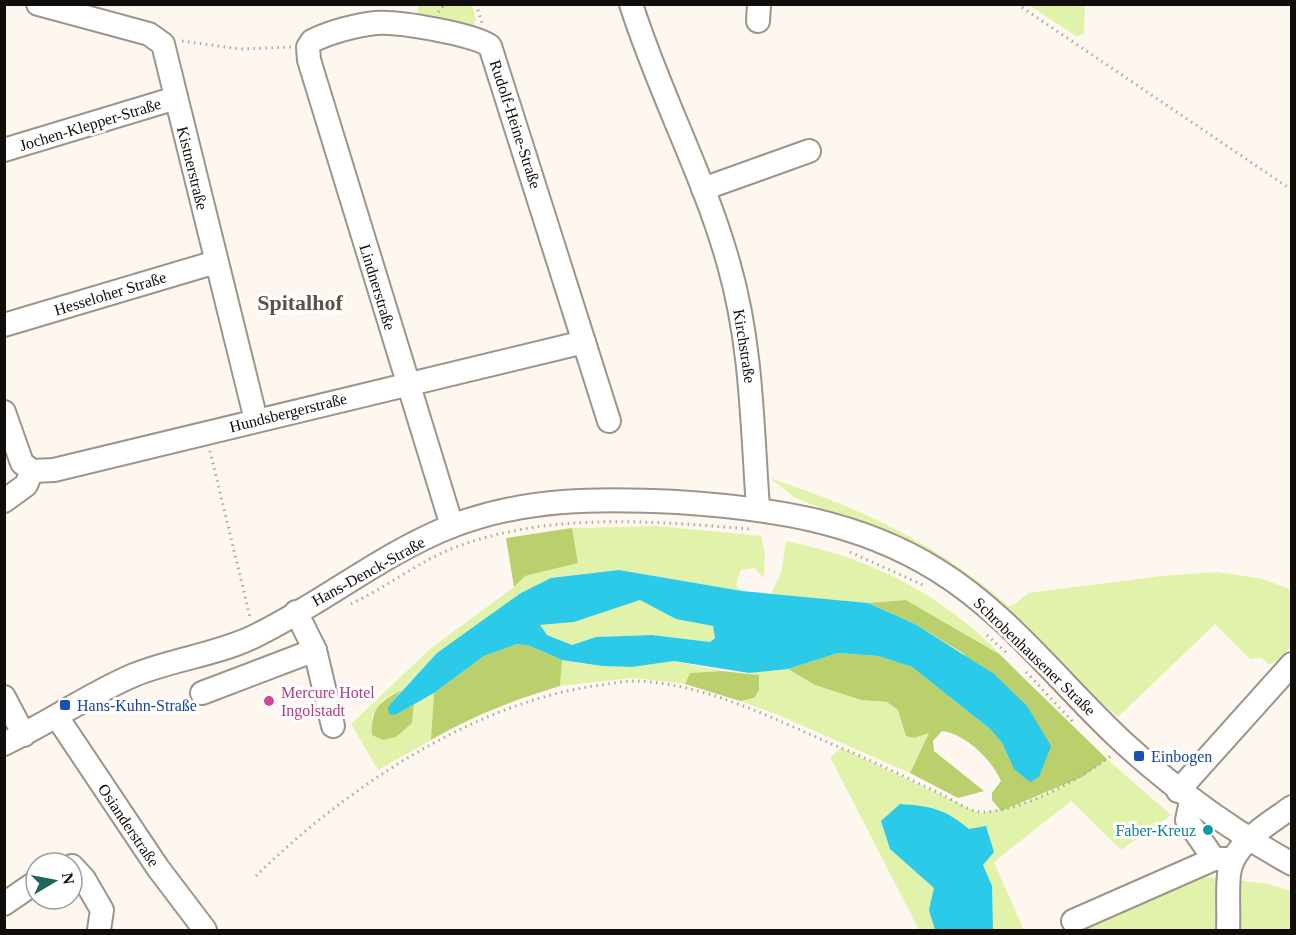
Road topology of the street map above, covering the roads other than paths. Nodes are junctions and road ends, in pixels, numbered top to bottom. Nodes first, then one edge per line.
1 (38, 4) edge
2 (631, 4) edge
3 (308, 46) joint
4 (176, 98) junction
5 (4, 150) edge
6 (809, 151) dead end
7 (703, 189) junction
8 (216, 262) junction
9 (4, 325) edge
10 (584, 342) junction
11 (407, 382) junction
12 (4, 412) edge
13 (256, 420) junction
14 (609, 421) dead end
15 (32, 471) junction
16 (4, 501) edge
17 (759, 519) junction
18 (452, 526) junction
19 (296, 612) junction
20 (315, 650) junction
21 (1292, 664) edge
22 (202, 693) dead end
23 (4, 697) edge
24 (57, 717) junction
25 (333, 726) dead end
26 (14, 740) edge
27 (1185, 796) junction
28 (1292, 807) edge
29 (1243, 847) junction
30 (1214, 859) junction
31 (1292, 864) edge
32 (84, 879) edge
33 (24, 890) edge
34 (4, 904) edge
35 (1073, 921) dead end
36 (99, 930) edge
37 (205, 930) edge
38 (1228, 930) edge

1 - 4 street, Kistnerstraße
2 - 7 street, Kirchstraße
3 - 10 street, Rudolf-Heine-Straße
3 - 11 street, Lindnerstraße
4 - 5 street, Jochen-Klepper-Straße
4 - 8 street, Kistnerstraße
6 - 7 street
7 - 17 street, Kirchstraße
8 - 9 street, Hesseloher Straße
8 - 13 street, Kistnerstraße
10 - 11 street, Hundsbergerstraße
10 - 14 street, Rudolf-Heine-Straße
11 - 13 street, Hundsbergerstraße
11 - 18 street, Lindnerstraße
12 - 15 street
13 - 15 street, Hundsbergerstraße
15 - 16 street
17 - 18 street, Hans-Denck-Straße
17 - 27 street, Schrobenhausener Straße
18 - 19 street, Hans-Denck-Straße
19 - 20 street
19 - 24 street, Hans-Denck-Straße
20 - 22 street
20 - 25 street
21 - 27 street
23 - 26 street
24 - 26 street, Hans-Denck-Straße
24 - 37 street, Osianderstraße
27 - 29 street, Schrobenhausener Straße
27 - 30 street
28 - 29 street
29 - 30 street
29 - 31 street, Schrobenhausener Straße
29 - 38 street
30 - 35 street
32 - 36 street
33 - 34 street

